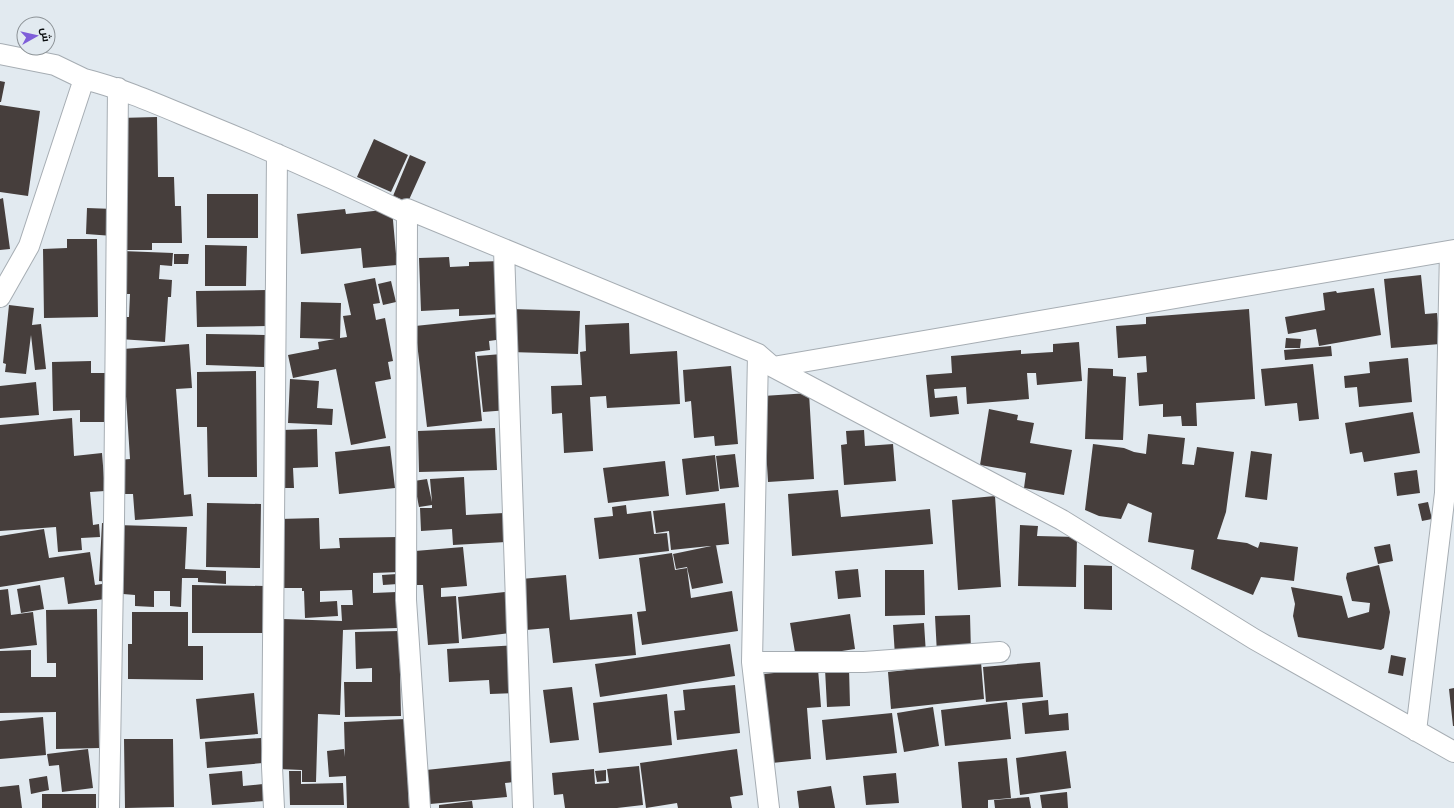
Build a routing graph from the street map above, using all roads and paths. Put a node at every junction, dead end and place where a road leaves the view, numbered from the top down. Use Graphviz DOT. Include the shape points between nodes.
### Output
graph roads {
  1 [pos="0,54"];
  2 [pos="84,79"];
  3 [pos="118,88"];
  4 [pos="278,154"];
  5 [pos="407,214"];
  6 [pos="504,250"];
  7 [pos="1452,250"];
  8 [pos="0,297"];
  9 [pos="758,354"];
  10 [pos="773,367"];
  11 [pos="1000,652"];
  12 [pos="752,662"];
  13 [pos="1416,731"];
  14 [pos="1454,752"];
  15 [pos="109,808"];
  16 [pos="274,808"];
  17 [pos="420,808"];
  18 [pos="523,808"];
  19 [pos="769,808"];
  1 -- 2 [label="street" via="55,65"];
  2 -- 3 [label="street"];
  2 -- 8 [label="street" via="29,246"];
  3 -- 4 [label="street"];
  3 -- 15 [label="street"];
  4 -- 5 [label="street" via="341,181"];
  4 -- 16 [label="street" via="272,766"];
  5 -- 6 [label="street" via="407,209"];
  5 -- 17 [label="street" via="406,600"];
  6 -- 9 [label="street"];
  6 -- 18 [label="street"];
  7 -- 10 [label="street"];
  7 -- 13 [label="street" via="1445,493"];
  9 -- 10 [label="street"];
  9 -- 12 [label="street"];
  10 -- 13 [label="street" via="1062,520 1254,639"];
  11 -- 12 [label="street" via="864,662"];
  12 -- 19 [label="street"];
  13 -- 14 [label="street"];
}
